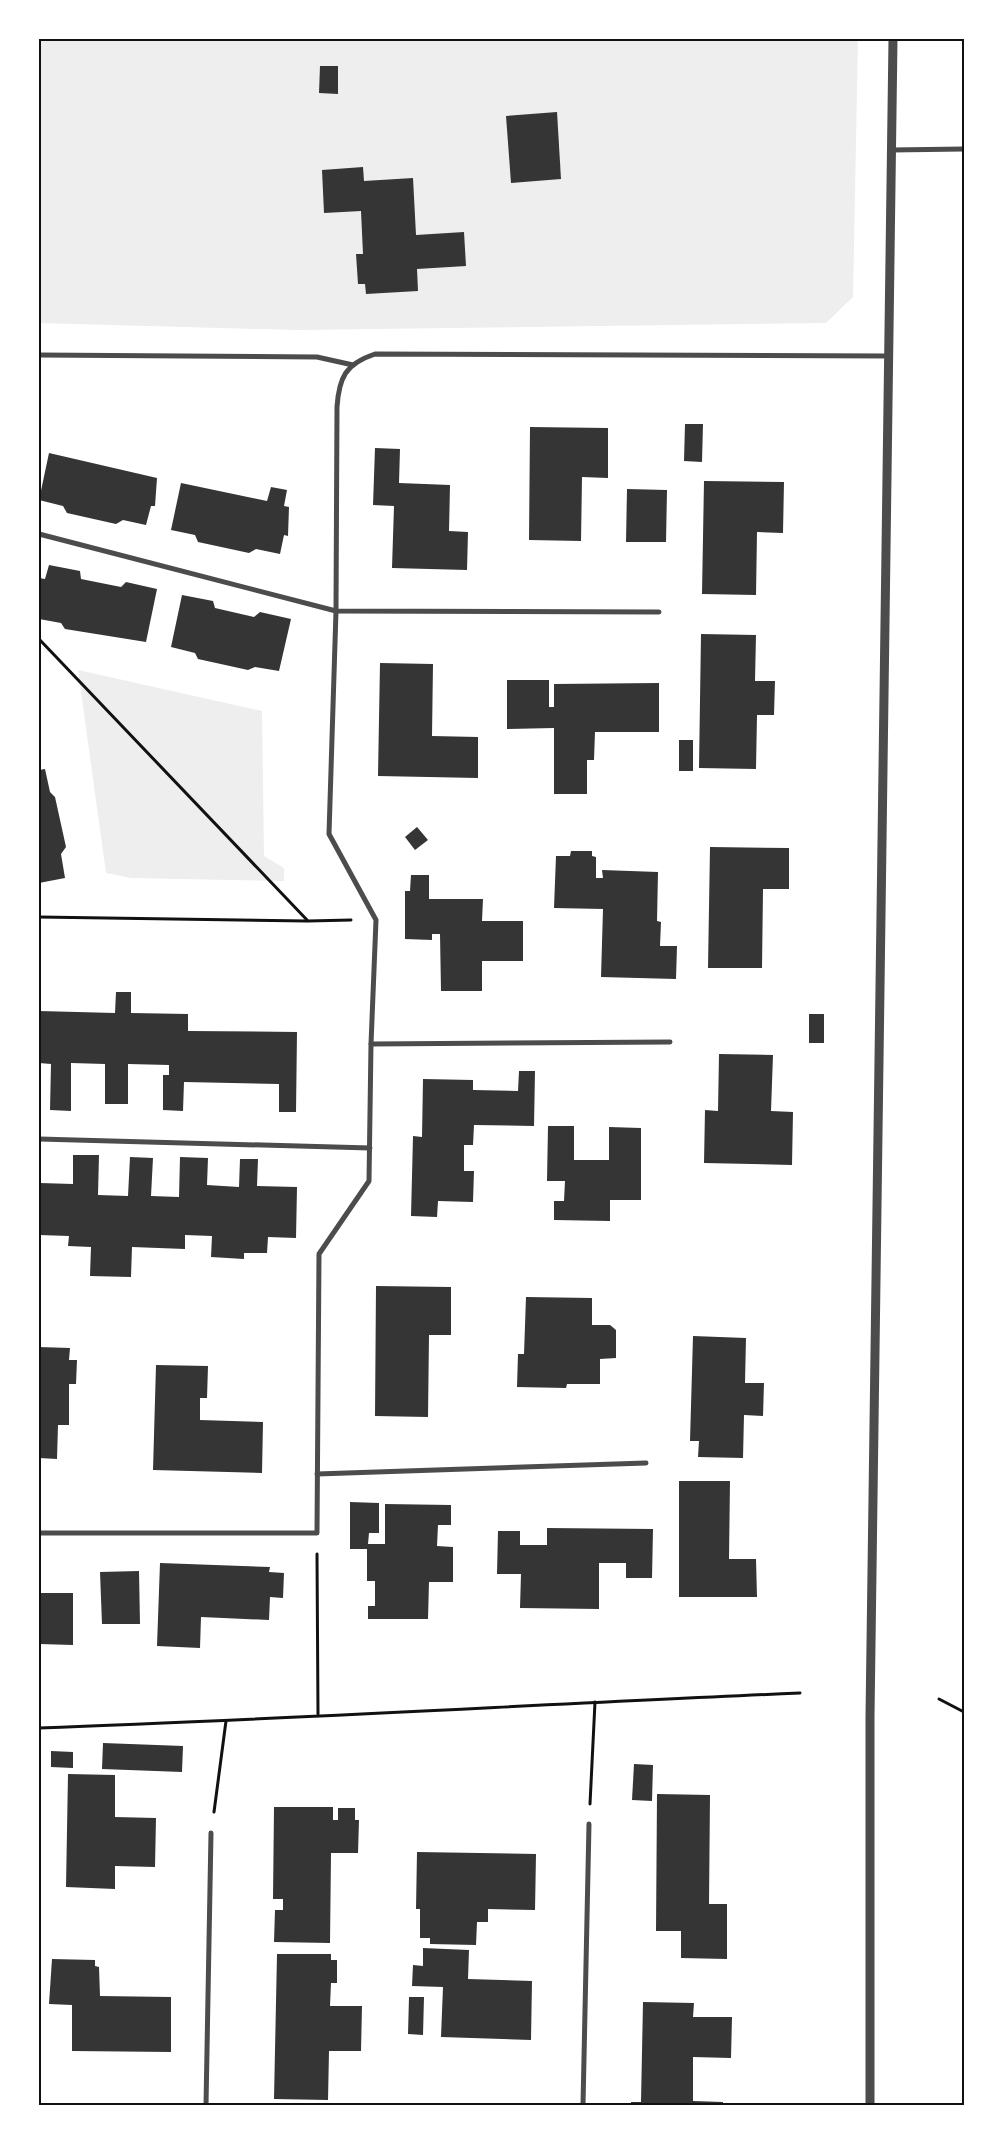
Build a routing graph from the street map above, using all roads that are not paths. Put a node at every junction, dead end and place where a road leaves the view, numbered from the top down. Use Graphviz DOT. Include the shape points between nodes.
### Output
graph roads {
  1 [pos="893,39"];
  2 [pos="964,149"];
  3 [pos="891,150"];
  4 [pos="39,355"];
  5 [pos="890,356"];
  6 [pos="353,364"];
  7 [pos="39,534"];
  8 [pos="336,611"];
  9 [pos="658,612"];
  10 [pos="670,1042"];
  11 [pos="371,1044"];
  12 [pos="39,1139"];
  13 [pos="370,1148"];
  14 [pos="646,1463"];
  15 [pos="317,1474"];
  16 [pos="39,1533"];
  17 [pos="589,1824"];
  18 [pos="211,1833"];
  19 [pos="206,2105"];
  20 [pos="583,2105"];
  21 [pos="870,2105"];
  1 -- 3 [label="street"];
  2 -- 3 [label="street"];
  3 -- 5 [label="street"];
  4 -- 6 [label="street" via="318,357"];
  5 -- 6 [label="street" via="375,354"];
  5 -- 21 [label="street" via="870,1717"];
  6 -- 8 [label="street" via="339,385 337,407"];
  7 -- 8 [label="street"];
  8 -- 9 [label="street"];
  8 -- 11 [label="street" via="329,834 376,920"];
  10 -- 11 [label="street"];
  11 -- 13 [label="street"];
  12 -- 13 [label="street"];
  13 -- 15 [label="street" via="369,1181 319,1254"];
  14 -- 15 [label="street"];
  15 -- 16 [label="street" via="317,1533"];
  17 -- 20 [label="street"];
  18 -- 19 [label="street"];
}
